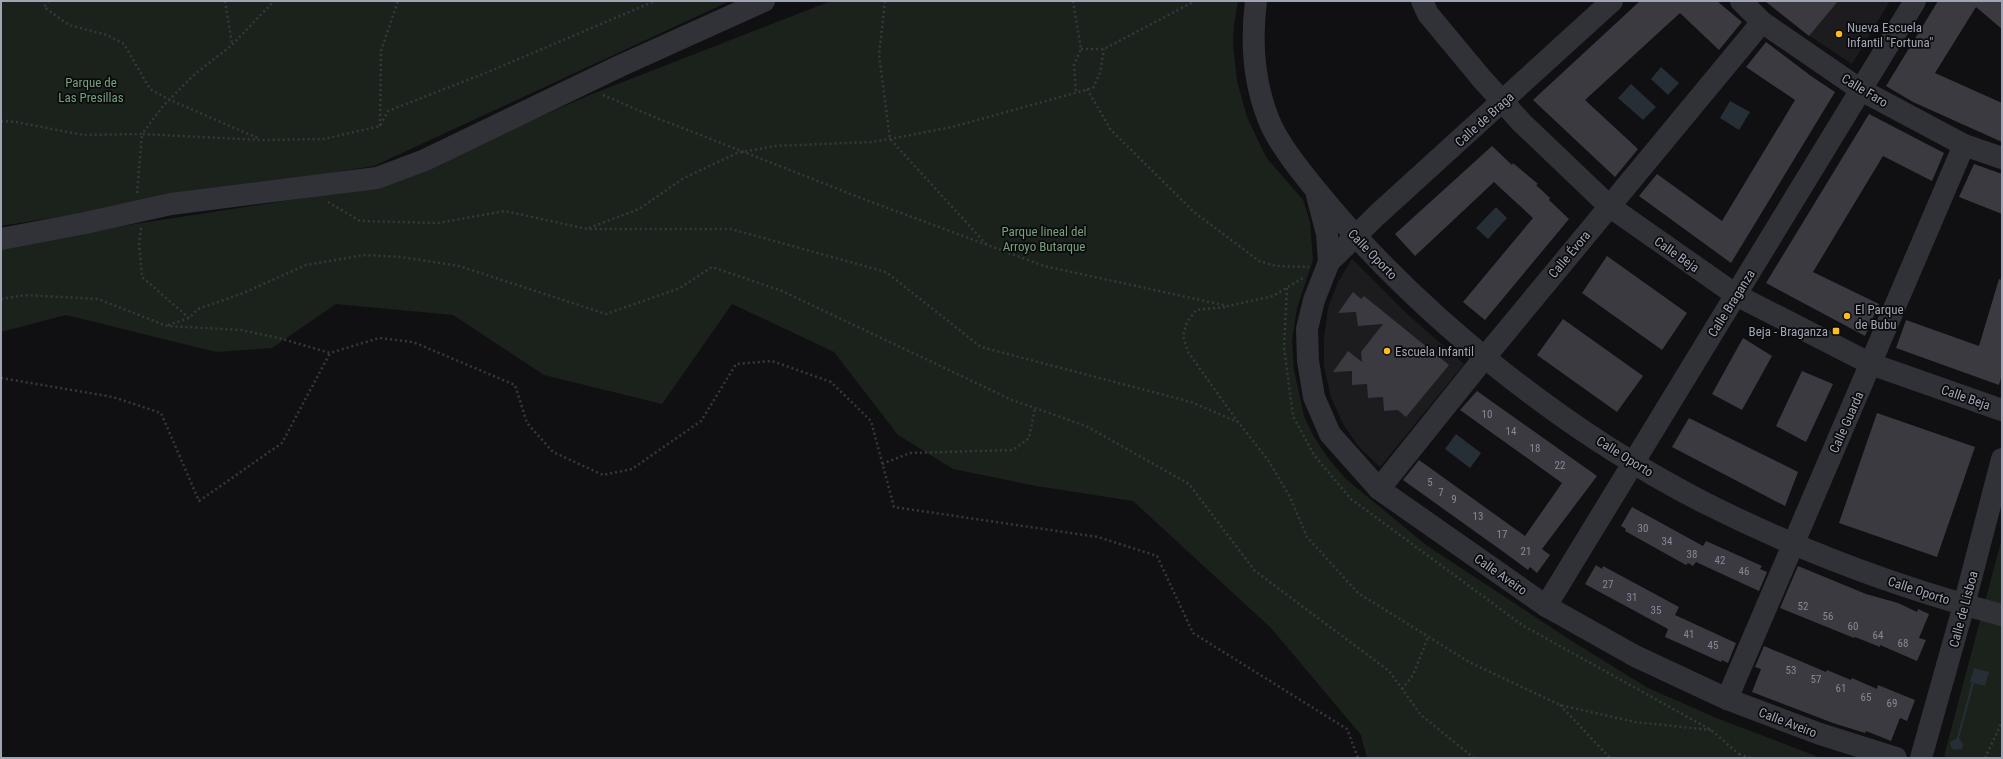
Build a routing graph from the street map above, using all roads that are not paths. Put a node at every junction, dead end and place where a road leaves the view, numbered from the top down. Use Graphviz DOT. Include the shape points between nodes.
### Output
graph roads {
  1 [pos="764,1"];
  2 [pos="1256,1"];
  3 [pos="1422,1"];
  4 [pos="1612,1"];
  5 [pos="1741,1"];
  6 [pos="1915,1"];
  7 [pos="1762,22"];
  8 [pos="1861,90"];
  9 [pos="1502,102"];
  10 [pos="1964,145"];
  11 [pos="2002,158"];
  12 [pos="1315,189"];
  13 [pos="1609,206"];
  14 [pos="1355,236"];
  15 [pos="1,239"];
  16 [pos="1329,262"];
  17 [pos="1736,295"];
  18 [pos="1484,357"];
  19 [pos="1871,364"];
  20 [pos="2002,410"];
  21 [pos="2002,459"];
  22 [pos="1632,463"];
  23 [pos="1379,489"];
  24 [pos="1793,544"];
  25 [pos="1964,605"];
  26 [pos="1546,606"];
  27 [pos="2002,615"];
  28 [pos="1727,699"];
  29 [pos="1896,758"];
  30 [pos="1921,758"];
  1 -- 15 [label="street" via="425,160 377,178 172,204"];
  2 -- 12 [label="street, Calle Oporto" via="1253,52 1266,113 1278,138"];
  3 -- 9 [label="street, Calle Beja" via="1428,14"];
  4 -- 9 [label="street, Calle de Braga"];
  5 -- 7 [label="street, Calle Faro"];
  6 -- 8 [label="street, Calle Braganza"];
  7 -- 8 [label="street, Calle Faro"];
  7 -- 13 [label="street, Calle Évora"];
  8 -- 10 [label="street, Calle Faro"];
  8 -- 17 [label="street, Calle Braganza"];
  9 -- 13 [label="street, Calle Beja"];
  9 -- 14 [label="street, Calle de Braga"];
  10 -- 11 [label="street, Calle Faro"];
  10 -- 19 [label="street, Calle Guarda"];
  12 -- 14 [label="street, Calle Oporto"];
  12 -- 16 [label="street, Calle Oporto" via="1327,234"];
  13 -- 17 [label="street, Calle Beja"];
  13 -- 18 [label="street, Calle Évora"];
  14 -- 16 [label="street, Calle Aveiro"];
  14 -- 18 [label="street, Calle Oporto" via="1428,308"];
  16 -- 23 [label="street, Calle Aveiro" via="1314,300 1307,329 1308,361 1314,397 1330,434"];
  17 -- 19 [label="street, Calle Beja"];
  17 -- 22 [label="street, Calle Braganza"];
  18 -- 22 [label="street, Calle Oporto" via="1547,406"];
  18 -- 23 [label="street, Calle Évora"];
  19 -- 20 [label="street, Calle Beja"];
  19 -- 24 [label="street, Calle Guarda"];
  21 -- 25 [label="street, Calle de Lisboa"];
  22 -- 24 [label="street, Calle Oporto" via="1704,503"];
  22 -- 26 [label="street, Calle Braganza"];
  23 -- 26 [label="street, Calle Aveiro"];
  24 -- 25 [label="street, Calle Oporto"];
  24 -- 28 [label="street, Calle Guarda"];
  25 -- 27 [label="street, Calle Oporto"];
  25 -- 30 [label="street, Calle de Lisboa"];
  26 -- 28 [label="street, Calle Aveiro" via="1635,656"];
  28 -- 29 [label="street, Calle Aveiro" via="1820,734"];
}
